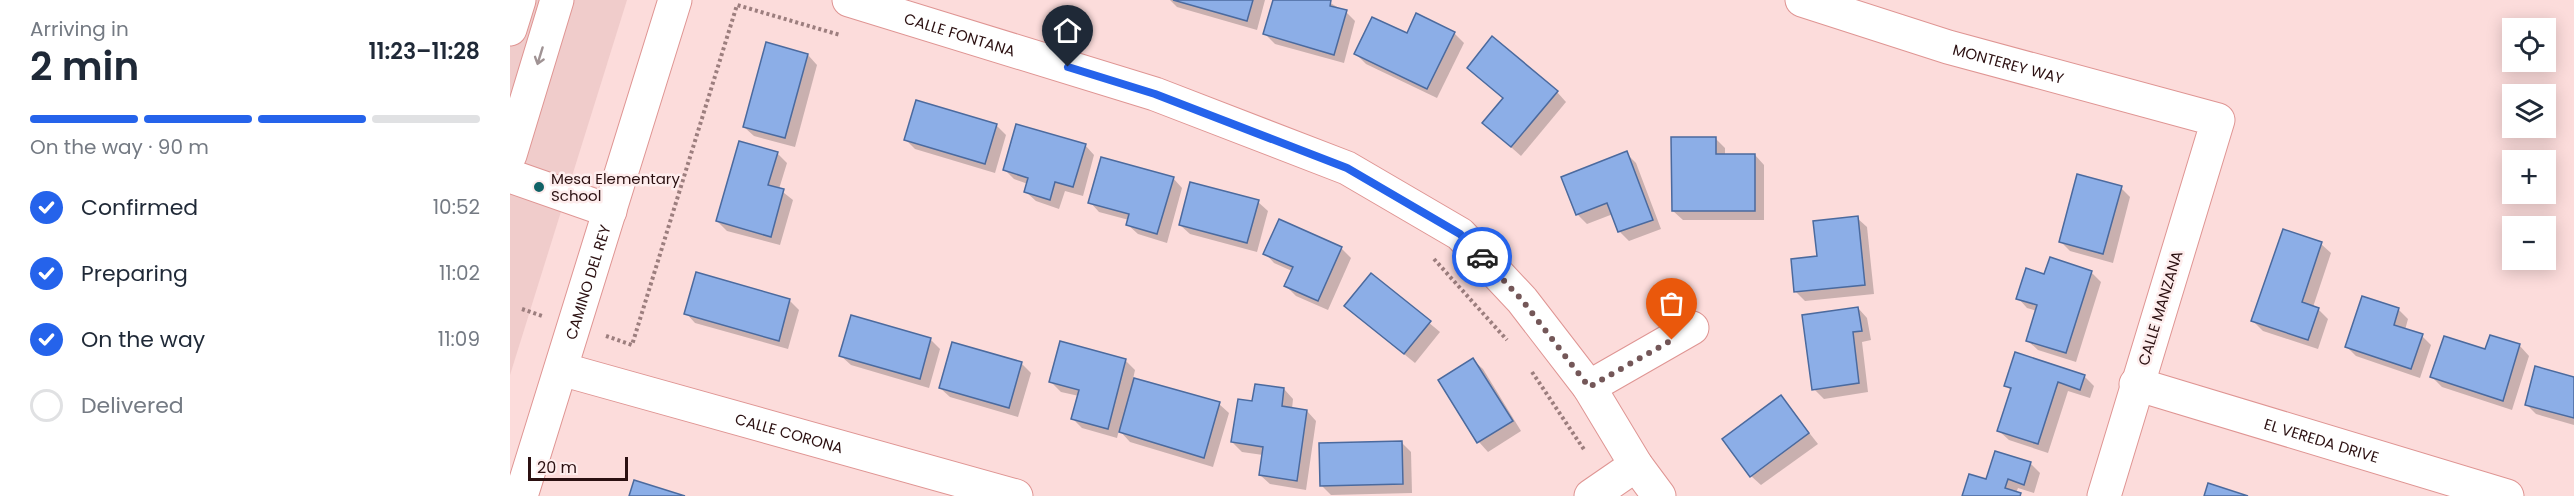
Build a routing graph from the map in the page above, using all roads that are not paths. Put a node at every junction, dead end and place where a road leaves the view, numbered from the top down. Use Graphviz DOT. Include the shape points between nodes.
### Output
graph roads {
  1 [pos="519,0"];
  2 [pos="556,0"];
  3 [pos="675,0"];
  4 [pos="849,0"];
  5 [pos="1802,0"];
  6 [pos="510,29"];
  7 [pos="2218,120"];
  8 [pos="510,155"];
  9 [pos="510,176"];
  10 [pos="610,212"];
  11 [pos="1692,328"];
  12 [pos="561,369"];
  13 [pos="2136,384"];
  14 [pos="1589,387"];
  15 [pos="1636,465"];
  16 [pos="1599,490"];
  17 [pos="521,496"];
  18 [pos="1016,496"];
  19 [pos="1659,496"];
  20 [pos="2104,496"];
  21 [pos="2507,496"];
  1 -- 6 [label="street"];
  2 -- 8 [label="street, one-way"];
  3 -- 10 [label="street, CAMINO DEL REY"];
  4 -- 14 [label="street, CALLE FONTANA" via="1155,94 1347,168 1460,234 1522,300"];
  5 -- 7 [label="street, MONTEREY WAY" via="1948,46"];
  7 -- 13 [label="street, CALLE MANZANA"];
  9 -- 10 [label="street"];
  10 -- 12 [label="street, CAMINO DEL REY"];
  11 -- 14 [label="street"];
  12 -- 17 [label="street, CAMINO DEL REY"];
  12 -- 18 [label="street, CALLE CORONA"];
  13 -- 20 [label="street, CALLE MANZANA"];
  13 -- 21 [label="street, EL VEREDA DRIVE"];
  14 -- 15 [label="street, CALLE FONTANA"];
  15 -- 16 [label="street"];
  15 -- 19 [label="street, CALLE FONTANA"];
}
